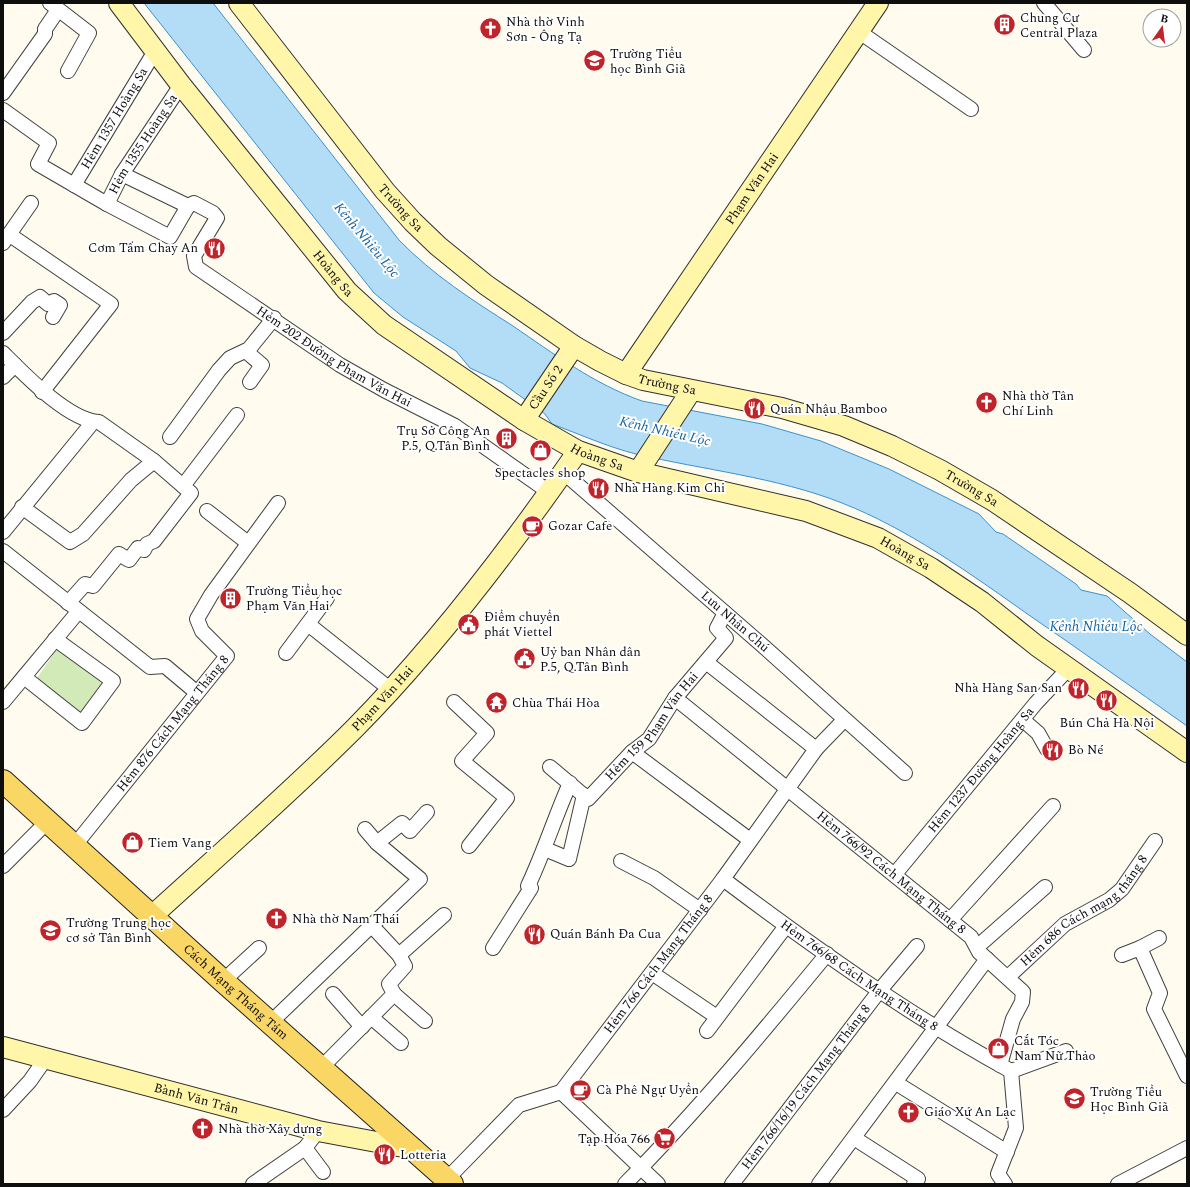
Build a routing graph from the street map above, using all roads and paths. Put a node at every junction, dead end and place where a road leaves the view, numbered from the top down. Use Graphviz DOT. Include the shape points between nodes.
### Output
graph roads {
  1 [pos="119,3"];
  2 [pos="239,3"];
  3 [pos="878,3"];
  4 [pos="1044,3"];
  5 [pos="54,7"];
  6 [pos="858,32"];
  7 [pos="155,50"];
  8 [pos="1084,50"];
  9 [pos="68,71"];
  10 [pos="181,85"];
  11 [pos="3,93"];
  12 [pos="971,109"];
  13 [pos="3,110"];
  14 [pos="122,174"];
  15 [pos="74,185"];
  16 [pos="31,203"];
  17 [pos="106,204"];
  18 [pos="188,206"];
  19 [pos="7,239"];
  20 [pos="53,317"];
  21 [pos="274,318"];
  22 [pos="3,333"];
  23 [pos="249,349"];
  24 [pos="571,350"];
  25 [pos="3,353"];
  26 [pos="15,365"];
  27 [pos="626,374"];
  28 [pos="3,377"];
  29 [pos="250,382"];
  30 [pos="42,392"];
  31 [pos="688,397"];
  32 [pos="237,415"];
  33 [pos="527,416"];
  34 [pos="94,422"];
  35 [pos="170,437"];
  36 [pos="578,451"];
  37 [pos="154,462"];
  38 [pos="641,467"];
  39 [pos="563,472"];
  40 [pos="183,486"];
  41 [pos="549,492"];
  42 [pos="278,503"];
  43 [pos="22,507"];
  44 [pos="207,511"];
  45 [pos="3,532"];
  46 [pos="248,543"];
  47 [pos="3,551"];
  48 [pos="327,598"];
  49 [pos="73,607"];
  50 [pos="725,613"];
  51 [pos="308,624"];
  52 [pos="1187,635"];
  53 [pos="55,639"];
  54 [pos="286,653"];
  55 [pos="706,662"];
  56 [pos="1068,668"];
  57 [pos="24,676"];
  58 [pos="391,690"];
  59 [pos="196,692"];
  60 [pos="675,698"];
  61 [pos="3,702"];
  62 [pos="454,702"];
  63 [pos="844,720"];
  64 [pos="1023,720"];
  65 [pos="816,749"];
  66 [pos="1047,749"];
  67 [pos="632,752"];
  68 [pos="1187,752"];
  69 [pos="550,767"];
  70 [pos="905,773"];
  71 [pos="3,781"];
  72 [pos="570,783"];
  73 [pos="786,789"];
  74 [pos="584,795"];
  75 [pos="1053,806"];
  76 [pos="427,812"];
  77 [pos="48,821"];
  78 [pos="365,829"];
  79 [pos="750,840"];
  80 [pos="1155,841"];
  81 [pos="377,843"];
  82 [pos="75,845"];
  83 [pos="469,846"];
  84 [pos="545,849"];
  85 [pos="621,862"];
  86 [pos="3,866"];
  87 [pos="895,874"];
  88 [pos="723,879"];
  89 [pos="1046,887"];
  90 [pos="700,910"];
  91 [pos="444,915"];
  92 [pos="152,916"];
  93 [pos="950,920"];
  94 [pos="373,924"];
  95 [pos="786,926"];
  96 [pos="1159,938"];
  97 [pos="916,946"];
  98 [pos="977,947"];
  99 [pos="259,948"];
  100 [pos="493,948"];
  101 [pos="1140,948"];
  102 [pos="827,954"];
  103 [pos="399,955"];
  104 [pos="1122,955"];
  105 [pos="987,959"];
  106 [pos="652,973"];
  107 [pos="1008,977"];
  108 [pos="223,981"];
  109 [pos="880,990"];
  110 [pos="333,994"];
  111 [pos="394,994"];
  112 [pos="717,1018"];
  113 [pos="425,1021"];
  114 [pos="366,1022"];
  115 [pos="270,1023"];
  116 [pos="937,1028"];
  117 [pos="707,1031"];
  118 [pos="402,1043"];
  119 [pos="3,1047"];
  120 [pos="1066,1051"];
  121 [pos="46,1058"];
  122 [pos="321,1068"];
  123 [pos="1006,1068"];
  124 [pos="1187,1076"];
  125 [pos="896,1083"];
  126 [pos="560,1092"];
  127 [pos="3,1110"];
  128 [pos="318,1131"];
  129 [pos="854,1138"];
  130 [pos="305,1148"];
  131 [pos="1187,1148"];
  132 [pos="414,1149"];
  133 [pos="1007,1152"];
  134 [pos="641,1168"];
  135 [pos="323,1172"];
  136 [pos="1122,1181"];
  137 [pos="450,1182"];
  138 [pos="253,1184"];
  139 [pos="625,1184"];
  140 [pos="658,1184"];
  141 [pos="732,1184"];
  142 [pos="819,1184"];
  143 [pos="914,1184"];
  144 [pos="1005,1184"];
  1 -- 7 [label="street, Hoàng Sa"];
  2 -- 24 [label="street, Trường Sa" via="381,186 413,222 470,272"];
  3 -- 6 [label="street, Phạm Văn Hai"];
  4 -- 8 [label="street"];
  5 -- 9 [label="street" via="89,33"];
  5 -- 11 [label="street" via="45,34"];
  6 -- 12 [label="street"];
  6 -- 27 [label="street, Phạm Văn Hai"];
  7 -- 10 [label="street, Hoàng Sa"];
  7 -- 15 [label="street, Hẻm 1357 Hoàng Sa"];
  10 -- 14 [label="street, Hẻm 1355 Hoàng Sa"];
  10 -- 33 [label="street, Hoàng Sa" via="347,291 362,306 384,326"];
  13 -- 15 [label="street" via="49,143 38,164"];
  14 -- 17 [label="street, Hẻm 1355 Hoàng Sa"];
  14 -- 18 [label="street"];
  15 -- 17 [label="street"];
  16 -- 19 [label="street"];
  17 -- 18 [label="street" via="170,237"];
  18 -- 21 [label="street, Hẻm 202 Đường Phạm Văn Hai" via="194,203 213,213 217,218 194,256 196,267"];
  19 -- 30 [label="street" via="111,304"];
  20 -- 22 [label="street" via="60,305 54,301 48,304 40,297"];
  21 -- 23 [label="street"];
  21 -- 41 [label="street, Hẻm 202 Đường Phạm Văn Hai" via="340,365 455,426"];
  23 -- 29 [label="street" via="249,354 262,365"];
  23 -- 35 [label="street" via="230,358"];
  24 -- 27 [label="street, Trường Sa"];
  24 -- 33 [label="street, Cầu Số 2"];
  25 -- 26 [label="street"];
  26 -- 28 [label="street"];
  26 -- 30 [label="street"];
  27 -- 31 [label="street, Trường Sa"];
  30 -- 34 [label="street" via="88,422"];
  31 -- 38 [label="street"];
  31 -- 52 [label="street, Trường Sa" via="754,402 815,417 870,436 906,452 968,485 1035,527"];
  32 -- 40 [label="street"];
  33 -- 36 [label="street, Hoàng Sa"];
  34 -- 37 [label="street" via="99,422"];
  34 -- 43 [label="street"];
  36 -- 38 [label="street, Hoàng Sa"];
  36 -- 39 [label="street, Phạm Văn Hai"];
  37 -- 40 [label="street"];
  37 -- 43 [label="street" via="131,480 83,534 70,542"];
  38 -- 56 [label="street, Hoàng Sa" via="806,511 878,538 958,586"];
  39 -- 41 [label="street, Phạm Văn Hai"];
  39 -- 50 [label="street, Lưu Nhân Chú"];
  40 -- 49 [label="street" via="191,493 154,541 147,544 144,550 138,548 129,560 119,554 93,586 85,584"];
  41 -- 58 [label="street, Phạm Văn Hai" via="483,580"];
  42 -- 46 [label="street, Hẻm 876 Cách Mạng Tháng 8"];
  43 -- 45 [label="street"];
  44 -- 46 [label="street"];
  46 -- 59 [label="street, Hẻm 876 Cách Mạng Tháng 8" via="197,619 202,631 227,656"];
  47 -- 49 [label="street"];
  48 -- 51 [label="street"];
  49 -- 53 [label="street"];
  49 -- 59 [label="street" via="150,667 165,666"];
  50 -- 55 [label="street, Hẻm 159 Phạm Văn Hai" via="717,628 726,638"];
  50 -- 63 [label="street, Lưu Nhân Chú"];
  51 -- 54 [label="street"];
  51 -- 58 [label="street"];
  53 -- 57 [label="street"];
  53 -- 57 [label="street" via="113,681 82,723"];
  55 -- 60 [label="street, Hẻm 159 Phạm Văn Hai"];
  55 -- 65 [label="street"];
  56 -- 64 [label="street, Hẻm 1237 Đường Hoàng Sa"];
  56 -- 68 [label="street, Hoàng Sa"];
  57 -- 61 [label="street"];
  58 -- 92 [label="street, Phạm Văn Hai" via="320,762"];
  59 -- 82 [label="street, Hẻm 876 Cách Mạng Tháng 8"];
  60 -- 67 [label="street, Hẻm 159 Phạm Văn Hai" via="649,739"];
  60 -- 73 [label="street, Hẻm 766/92 Cách Mạng Tháng 8"];
  62 -- 83 [label="street" via="487,733 462,761 507,798"];
  63 -- 65 [label="street, Hẻm 766 Cách Mạng Tháng 8"];
  63 -- 70 [label="street, Lưu Nhân Chú"];
  64 -- 66 [label="street" via="1038,733"];
  64 -- 87 [label="street, Hẻm 1237 Đường Hoàng Sa"];
  65 -- 73 [label="street, Hẻm 766 Cách Mạng Tháng 8"];
  67 -- 74 [label="street, Hẻm 159 Phạm Văn Hai" via="588,799"];
  67 -- 79 [label="street"];
  69 -- 72 [label="street"];
  71 -- 77 [label="main road, Cách Mạng Tháng Tám"];
  72 -- 74 [label="street"];
  72 -- 84 [label="street"];
  73 -- 79 [label="street, Hẻm 766 Cách Mạng Tháng 8"];
  73 -- 87 [label="street, Hẻm 766/92 Cách Mạng Tháng 8"];
  74 -- 84 [label="street" via="569,859"];
  75 -- 93 [label="street"];
  76 -- 81 [label="street" via="410,831 402,823"];
  77 -- 82 [label="main road, Cách Mạng Tháng Tám"];
  77 -- 86 [label="street"];
  78 -- 81 [label="street"];
  79 -- 88 [label="street, Hẻm 766 Cách Mạng Tháng 8"];
  80 -- 107 [label="street, Hẻm 686 Cách mạng tháng 8" via="1122,888 1108,900 1065,924"];
  81 -- 94 [label="street" via="420,879"];
  82 -- 92 [label="main road, Cách Mạng Tháng Tám"];
  84 -- 100 [label="street" via="530,887"];
  85 -- 90 [label="street" via="654,878"];
  87 -- 93 [label="street, Hẻm 766/92 Cách Mạng Tháng 8"];
  88 -- 90 [label="street, Hẻm 766 Cách Mạng Tháng 8"];
  88 -- 95 [label="street, Hẻm 766/68 Cách Mạng Tháng 8"];
  89 -- 98 [label="street"];
  90 -- 106 [label="street, Hẻm 766 Cách Mạng Tháng 8"];
  91 -- 103 [label="street"];
  92 -- 108 [label="main road, Cách Mạng Tháng Tám"];
  93 -- 98 [label="street, Hẻm 766/92 Cách Mạng Tháng 8" via="971,937"];
  94 -- 103 [label="street" via="372,926"];
  94 -- 115 [label="street"];
  95 -- 102 [label="street, Hẻm 766/68 Cách Mạng Tháng 8"];
  95 -- 112 [label="street"];
  96 -- 101 [label="street"];
  97 -- 109 [label="street, Hẻm 766/16/19 Cách Mạng Tháng 8"];
  98 -- 105 [label="street, Hẻm 766/92 Cách Mạng Tháng 8"];
  99 -- 108 [label="street"];
  101 -- 104 [label="street"];
  101 -- 124 [label="street" via="1160,993 1154,1008"];
  102 -- 109 [label="street, Hẻm 766/68 Cách Mạng Tháng 8"];
  102 -- 134 [label="street" via="696,1110"];
  103 -- 111 [label="street" via="405,966 389,984"];
  105 -- 107 [label="street, Hẻm 766/92 Cách Mạng Tháng 8"];
  105 -- 116 [label="street"];
  106 -- 112 [label="street"];
  106 -- 126 [label="street, Hẻm 766 Cách Mạng Tháng 8"];
  107 -- 123 [label="street, Hẻm 686 Cách mạng tháng 8" via="1023,992 1022,1002 1013,1019"];
  108 -- 115 [label="main road, Cách Mạng Tháng Tám"];
  109 -- 116 [label="street, Hẻm 766/68 Cách Mạng Tháng 8"];
  109 -- 141 [label="street, Hẻm 766/16/19 Cách Mạng Tháng 8"];
  110 -- 114 [label="street"];
  111 -- 113 [label="street"];
  111 -- 114 [label="street"];
  112 -- 117 [label="street"];
  114 -- 118 [label="street"];
  114 -- 122 [label="street"];
  115 -- 122 [label="main road, Cách Mạng Tháng Tám"];
  116 -- 123 [label="street, Hẻm 766/68 Cách Mạng Tháng 8"];
  116 -- 125 [label="street"];
  119 -- 121 [label="street, Bành Văn Trân"];
  120 -- 123 [label="street"];
  121 -- 127 [label="street" via="30,1081"];
  121 -- 128 [label="street, Bành Văn Trân"];
  122 -- 132 [label="main road, Cách Mạng Tháng Tám"];
  123 -- 133 [label="street, Hẻm 686 Cách mạng tháng 8" via="1016,1128"];
  125 -- 129 [label="street"];
  125 -- 133 [label="street"];
  126 -- 134 [label="street"];
  126 -- 137 [label="street" via="519,1105"];
  128 -- 130 [label="street"];
  128 -- 132 [label="street, Bành Văn Trân"];
  129 -- 142 [label="street"];
  129 -- 143 [label="street" via="918,1179"];
  130 -- 135 [label="street"];
  130 -- 138 [label="street"];
  131 -- 136 [label="street"];
  132 -- 137 [label="main road, Cách Mạng Tháng Tám"];
  133 -- 144 [label="street, Hẻm 686 Cách mạng tháng 8" via="998,1174"];
  134 -- 139 [label="street"];
  134 -- 140 [label="street"];
}
